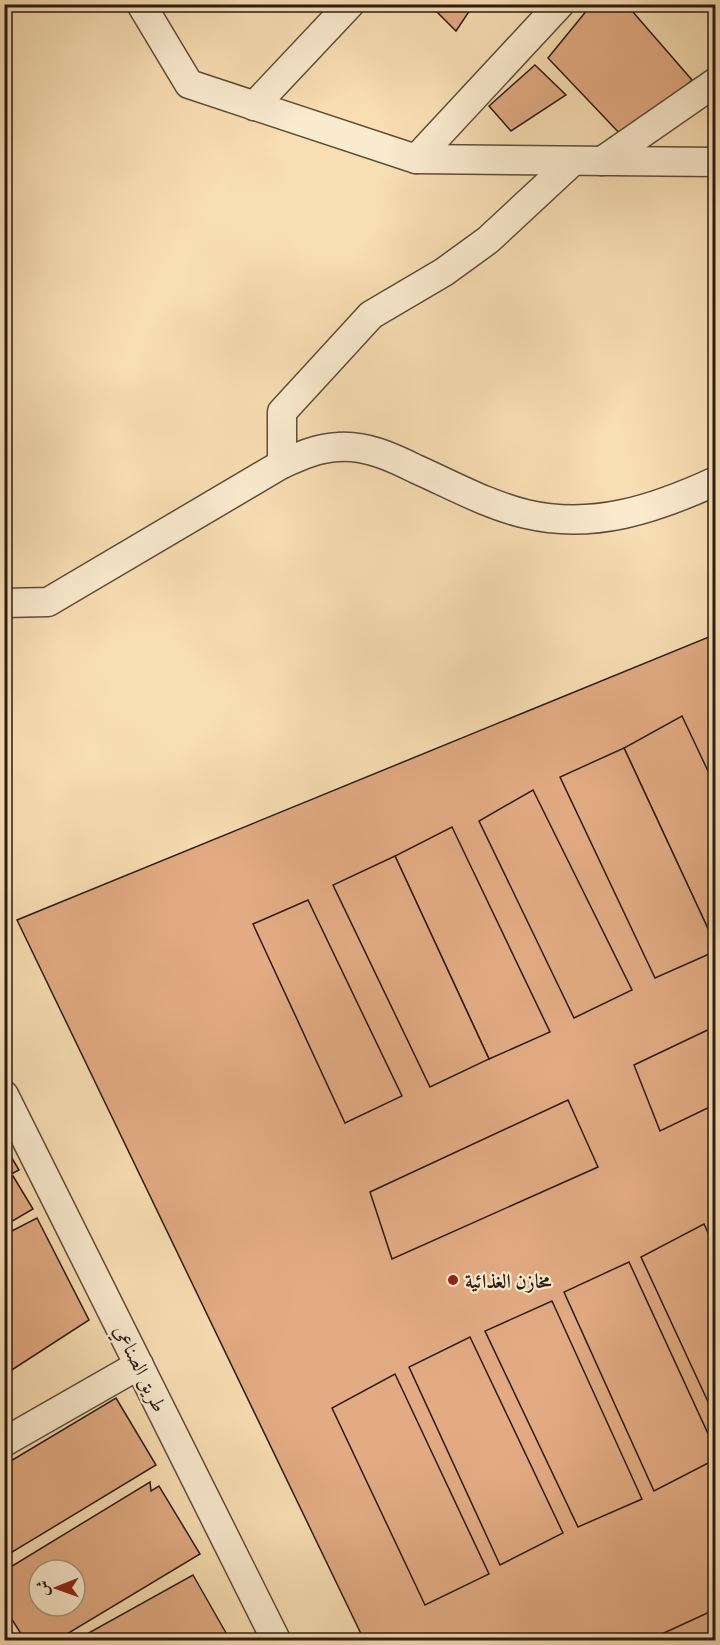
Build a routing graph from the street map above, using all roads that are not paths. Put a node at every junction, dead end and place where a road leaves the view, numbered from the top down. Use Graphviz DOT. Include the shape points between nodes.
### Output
graph roads {
  1 [pos="141,4"];
  2 [pos="350,4"];
  3 [pos="560,4"];
  4 [pos="716,82"];
  5 [pos="254,106"];
  6 [pos="416,159"];
  7 [pos="573,161"];
  8 [pos="602,161"];
  9 [pos="716,162"];
  10 [pos="282,464"];
  11 [pos="716,481"];
  12 [pos="4,603"];
  13 [pos="4,1095"];
  14 [pos="139,1365"];
  15 [pos="4,1442"];
  16 [pos="276,1641"];
  1 -- 5 [label="street" via="189,84"];
  2 -- 5 [label="street"];
  3 -- 6 [label="street"];
  4 -- 8 [label="street"];
  5 -- 6 [label="street"];
  6 -- 7 [label="street"];
  7 -- 8 [label="street"];
  7 -- 10 [label="street" via="488,240 444,272 371,315 282,412"];
  8 -- 9 [label="street"];
  10 -- 11 [label="street" via="309,451 339,446 369,449 485,500 525,514 567,520 610,518 651,508"];
  10 -- 12 [label="street" via="48,602"];
  13 -- 14 [label="street, طريق الصناعي"];
  14 -- 15 [label="street"];
  14 -- 16 [label="street, طريق الصناعي"];
}
